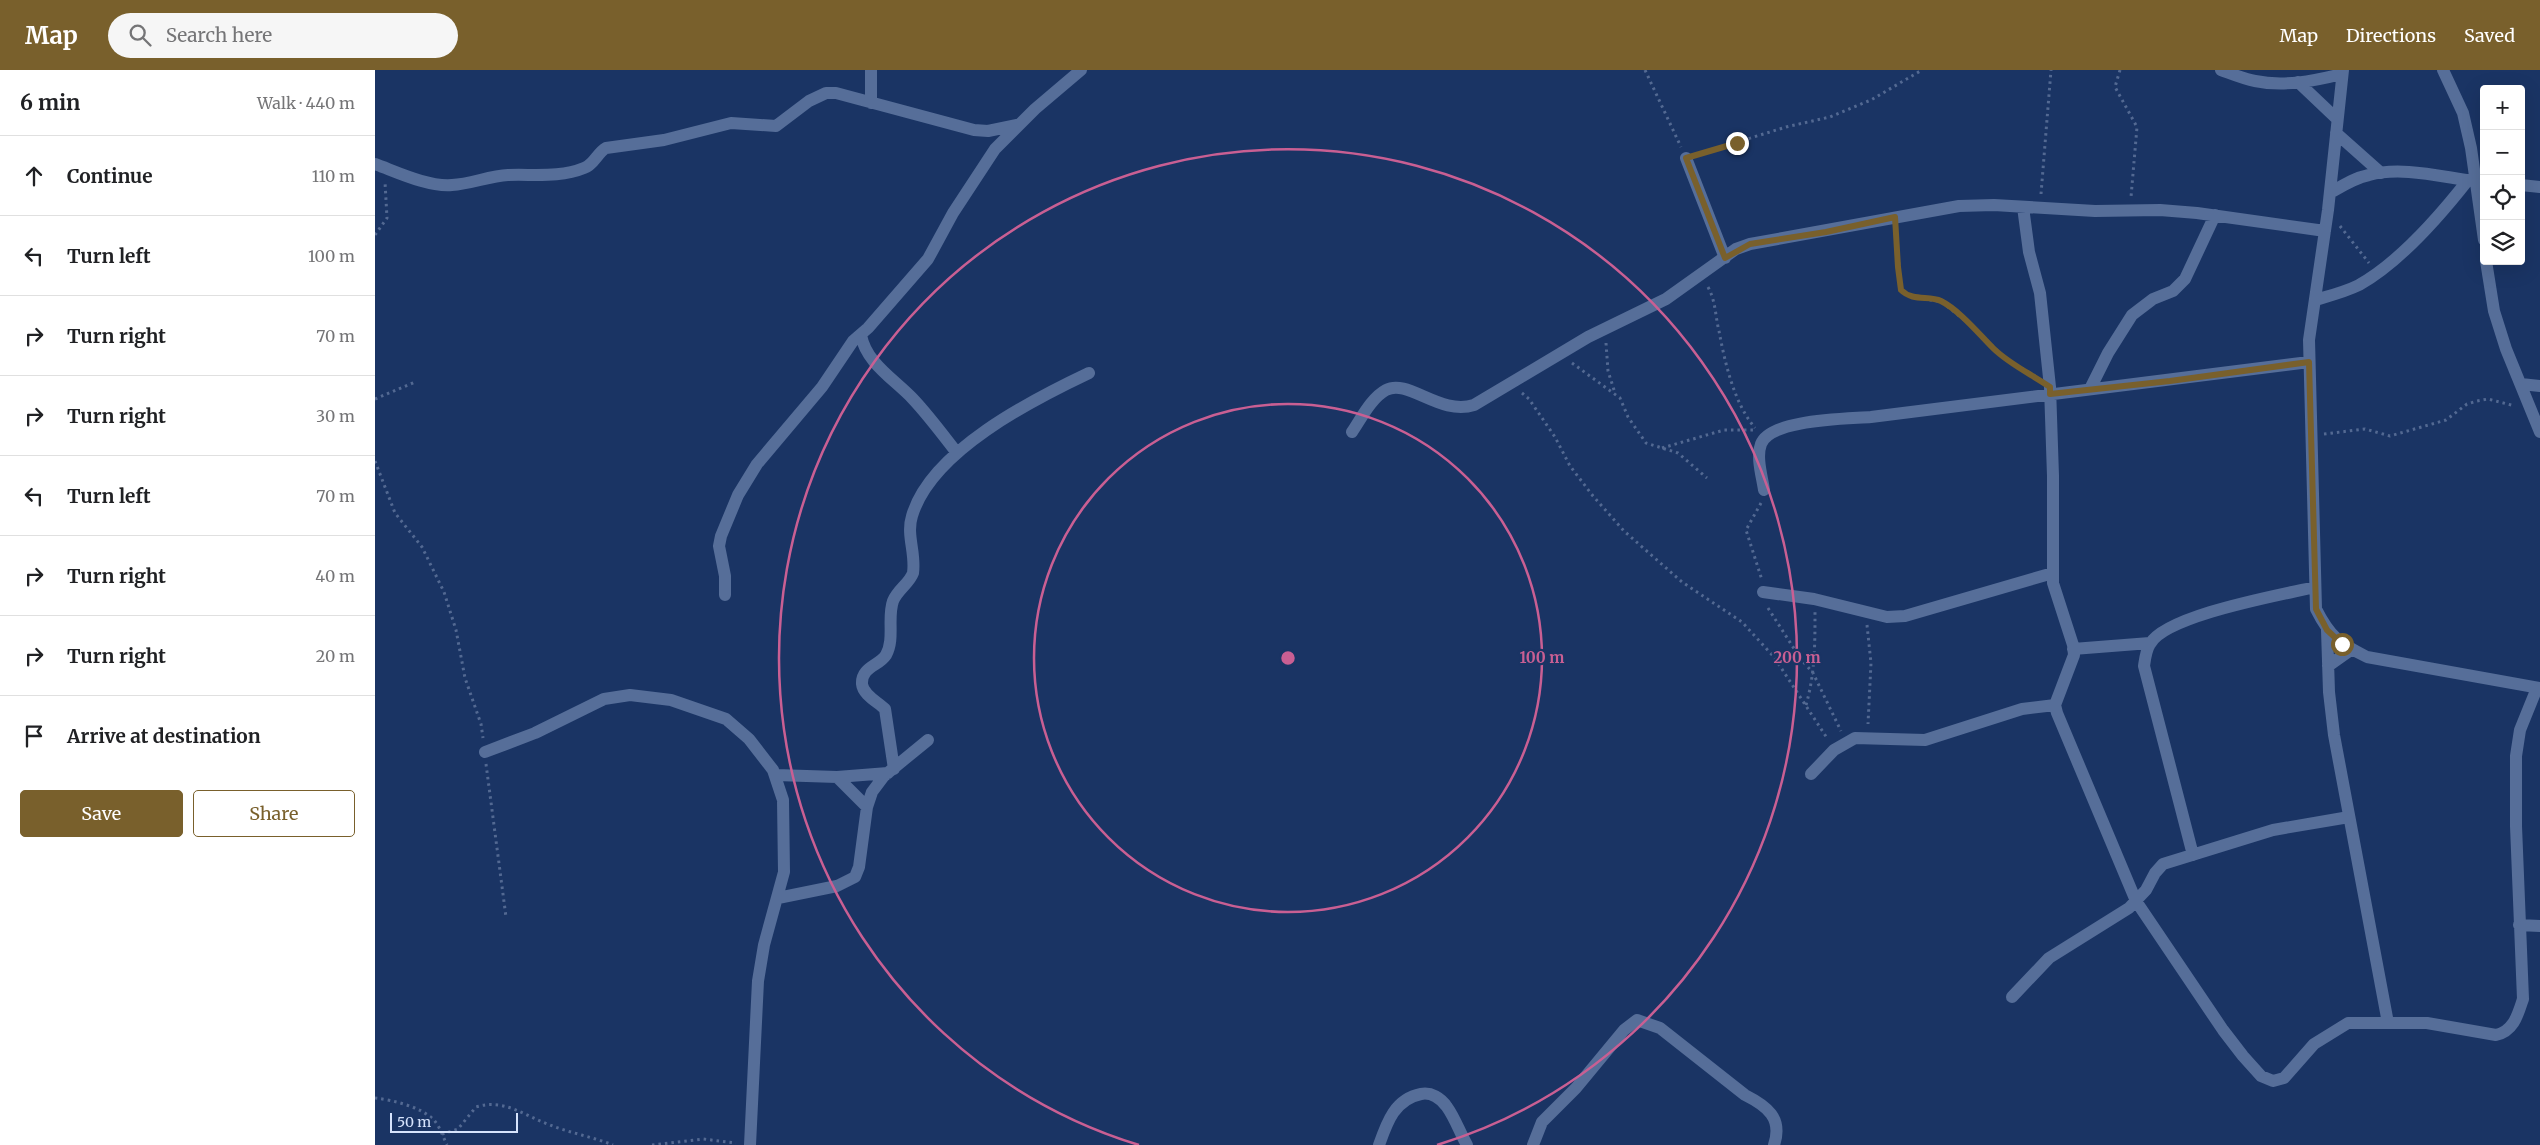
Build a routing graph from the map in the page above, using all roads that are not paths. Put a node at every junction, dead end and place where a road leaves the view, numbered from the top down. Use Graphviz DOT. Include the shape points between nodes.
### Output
graph roads {
  1 [pos="871,70"];
  2 [pos="1081,70"];
  3 [pos="2221,70"];
  4 [pos="2443,70"];
  5 [pos="2342,72"];
  6 [pos="2298,82"];
  7 [pos="871,103"];
  8 [pos="2337,120"];
  9 [pos="1017,125"];
  10 [pos="2336,133"];
  11 [pos="1686,158"];
  12 [pos="380,166"];
  13 [pos="2332,172"];
  14 [pos="2381,173"];
  15 [pos="2360,178"];
  16 [pos="2476,179"];
  17 [pos="2525,185"];
  18 [pos="2540,186"];
  19 [pos="2330,193"];
  20 [pos="2023,207"];
  21 [pos="2215,215"];
  22 [pos="2481,220"];
  23 [pos="2325,231"];
  24 [pos="1725,258"];
  25 [pos="2487,265"];
  26 [pos="2315,300"];
  27 [pos="861,334"];
  28 [pos="2309,362"];
  29 [pos="1089,373"];
  30 [pos="2521,384"];
  31 [pos="2540,386"];
  32 [pos="2090,389"];
  33 [pos="2050,391"];
  34 [pos="1352,432"];
  35 [pos="2540,432"];
  36 [pos="957,453"];
  37 [pos="1764,490"];
  38 [pos="2053,573"];
  39 [pos="2315,587"];
  40 [pos="1763,592"];
  41 [pos="725,595"];
  42 [pos="2327,630"];
  43 [pos="2150,643"];
  44 [pos="2352,649"];
  45 [pos="2073,650"];
  46 [pos="2328,666"];
  47 [pos="2538,688"];
  48 [pos="2055,705"];
  49 [pos="928,740"];
  50 [pos="485,752"];
  51 [pos="891,771"];
  52 [pos="1811,774"];
  53 [pos="776,776"];
  54 [pos="837,777"];
  55 [pos="867,807"];
  56 [pos="2349,817"];
  57 [pos="2193,855"];
  58 [pos="778,898"];
  59 [pos="2136,901"];
  60 [pos="2519,925"];
  61 [pos="2540,926"];
  62 [pos="2012,997"];
  63 [pos="2388,1023"];
  64 [pos="751,1145"];
  65 [pos="1379,1145"];
  66 [pos="1467,1145"];
  67 [pos="1533,1145"];
  68 [pos="1774,1145"];
  1 -- 7 [label="street"];
  2 -- 9 [label="street"];
  3 -- 6 [label="street" via="2255,81"];
  4 -- 16 [label="street" via="2463,113"];
  5 -- 6 [label="street"];
  5 -- 8 [label="street"];
  6 -- 8 [label="street"];
  7 -- 9 [label="street" via="974,130 988,131"];
  7 -- 12 [label="street" via="826,93 809,101 776,126 731,123 664,140 606,148 587,167 554,174 508,175 450,186 417,180"];
  8 -- 10 [label="street"];
  9 -- 27 [label="street" via="989,158 927,259"];
  10 -- 13 [label="street"];
  10 -- 14 [label="street"];
  11 -- 24 [label="street"];
  13 -- 15 [label="street"];
  13 -- 19 [label="street"];
  14 -- 15 [label="street"];
  14 -- 16 [label="street"];
  15 -- 19 [label="street"];
  16 -- 22 [label="street"];
  16 -- 26 [label="street" via="2419,237 2377,273 2359,285"];
  17 -- 18 [label="street"];
  19 -- 23 [label="street"];
  20 -- 21 [label="street"];
  20 -- 24 [label="street" via="1959,206 1750,244"];
  20 -- 33 [label="street" via="2029,252 2040,293"];
  21 -- 23 [label="street"];
  21 -- 32 [label="street" via="2185,279 2173,291 2153,299 2132,315"];
  23 -- 26 [label="street"];
  24 -- 34 [label="street" via="1666,298 1474,405 1455,408 1403,388 1391,388 1382,393"];
  25 -- 30 [label="street" via="2494,312"];
  26 -- 28 [label="street"];
  27 -- 36 [label="street" via="865,350 913,399"];
  27 -- 41 [label="street" via="822,387 757,464 737,495 719,546"];
  28 -- 32 [label="street"];
  28 -- 39 [label="street"];
  29 -- 36 [label="street" via="1047,393 980,434"];
  30 -- 31 [label="street"];
  30 -- 35 [label="street"];
  32 -- 33 [label="street"];
  33 -- 37 [label="street" via="1871,418 1812,422 1760,434"];
  33 -- 38 [label="street"];
  36 -- 51 [label="street" via="937,474 912,514 909,526 913,573 893,601 886,655 863,676 863,690 885,709"];
  38 -- 40 [label="street" via="1905,616 1887,617"];
  38 -- 45 [label="street" via="2053,583"];
  39 -- 42 [label="street" via="2316,609"];
  39 -- 43 [label="street" via="2193,618 2167,629"];
  42 -- 44 [label="street"];
  42 -- 46 [label="street"];
  43 -- 45 [label="street"];
  43 -- 57 [label="street" via="2144,666"];
  44 -- 46 [label="street"];
  44 -- 47 [label="street" via="2367,657"];
  45 -- 48 [label="street" via="2074,655"];
  46 -- 56 [label="street" via="2334,736"];
  47 -- 60 [label="street" via="2520,730 2516,756"];
  48 -- 52 [label="street" via="2023,709 1925,740 1867,737 1846,741"];
  48 -- 59 [label="street"];
  49 -- 51 [label="street"];
  50 -- 53 [label="street" via="535,733 604,699 651,696 726,719 749,739"];
  51 -- 54 [label="street"];
  51 -- 55 [label="street" via="872,792"];
  53 -- 54 [label="street"];
  53 -- 58 [label="street" via="783,800 785,826 784,872"];
  54 -- 55 [label="street"];
  55 -- 58 [label="street" via="861,858 855,877 837,886"];
  56 -- 57 [label="street" via="2273,830"];
  56 -- 63 [label="street"];
  57 -- 59 [label="street" via="2160,867"];
  58 -- 64 [label="street" via="764,945 758,981"];
  59 -- 62 [label="street" via="2049,958"];
  59 -- 63 [label="street" via="2223,1030 2261,1076 2273,1081 2284,1078 2314,1044 2348,1023"];
  60 -- 61 [label="street"];
  60 -- 63 [label="street" via="2523,999 2506,1032 2496,1035 2427,1023"];
  65 -- 66 [label="street" via="1400,1103 1425,1094 1440,1099 1448,1107"];
  67 -- 68 [label="street" via="1542,1122 1576,1088 1629,1025 1640,1020 1660,1028 1760,1103 1774,1118 1778,1132"];
}
